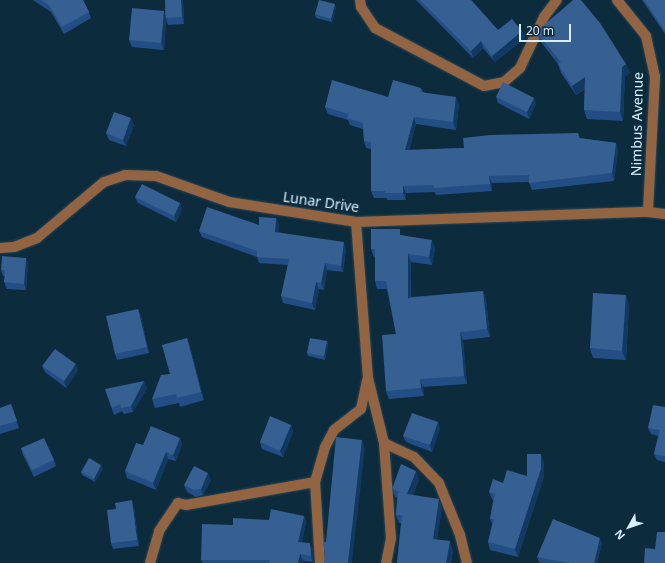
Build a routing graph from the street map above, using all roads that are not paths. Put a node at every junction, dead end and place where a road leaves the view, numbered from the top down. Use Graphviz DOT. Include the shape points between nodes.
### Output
graph roads {
  1 [pos="360,0"];
  2 [pos="557,0"];
  3 [pos="617,0"];
  4 [pos="648,212"];
  5 [pos="665,214"];
  6 [pos="356,222"];
  7 [pos="0,248"];
  8 [pos="368,378"];
  9 [pos="384,443"];
  10 [pos="315,482"];
  11 [pos="150,563"];
  12 [pos="320,563"];
  13 [pos="386,563"];
  14 [pos="467,563"];
  1 -- 2 [label="street" via="361,7 375,28 484,86 504,82 520,68 544,17"];
  3 -- 4 [label="street, Nimbus Avenue" via="646,36 655,77"];
  4 -- 5 [label="street, Lunar Drive"];
  4 -- 6 [label="street, Lunar Drive"];
  6 -- 7 [label="street, Lunar Drive" via="229,202 156,176 125,175 104,182 36,238 14,247"];
  6 -- 8 [label="street"];
  8 -- 9 [label="street"];
  8 -- 10 [label="street" via="361,409 334,430 325,447"];
  9 -- 13 [label="street" via="391,538"];
  9 -- 14 [label="street" via="414,457 439,483 460,535"];
  10 -- 11 [label="street" via="186,505 178,504 160,531"];
  10 -- 12 [label="street"];
}
